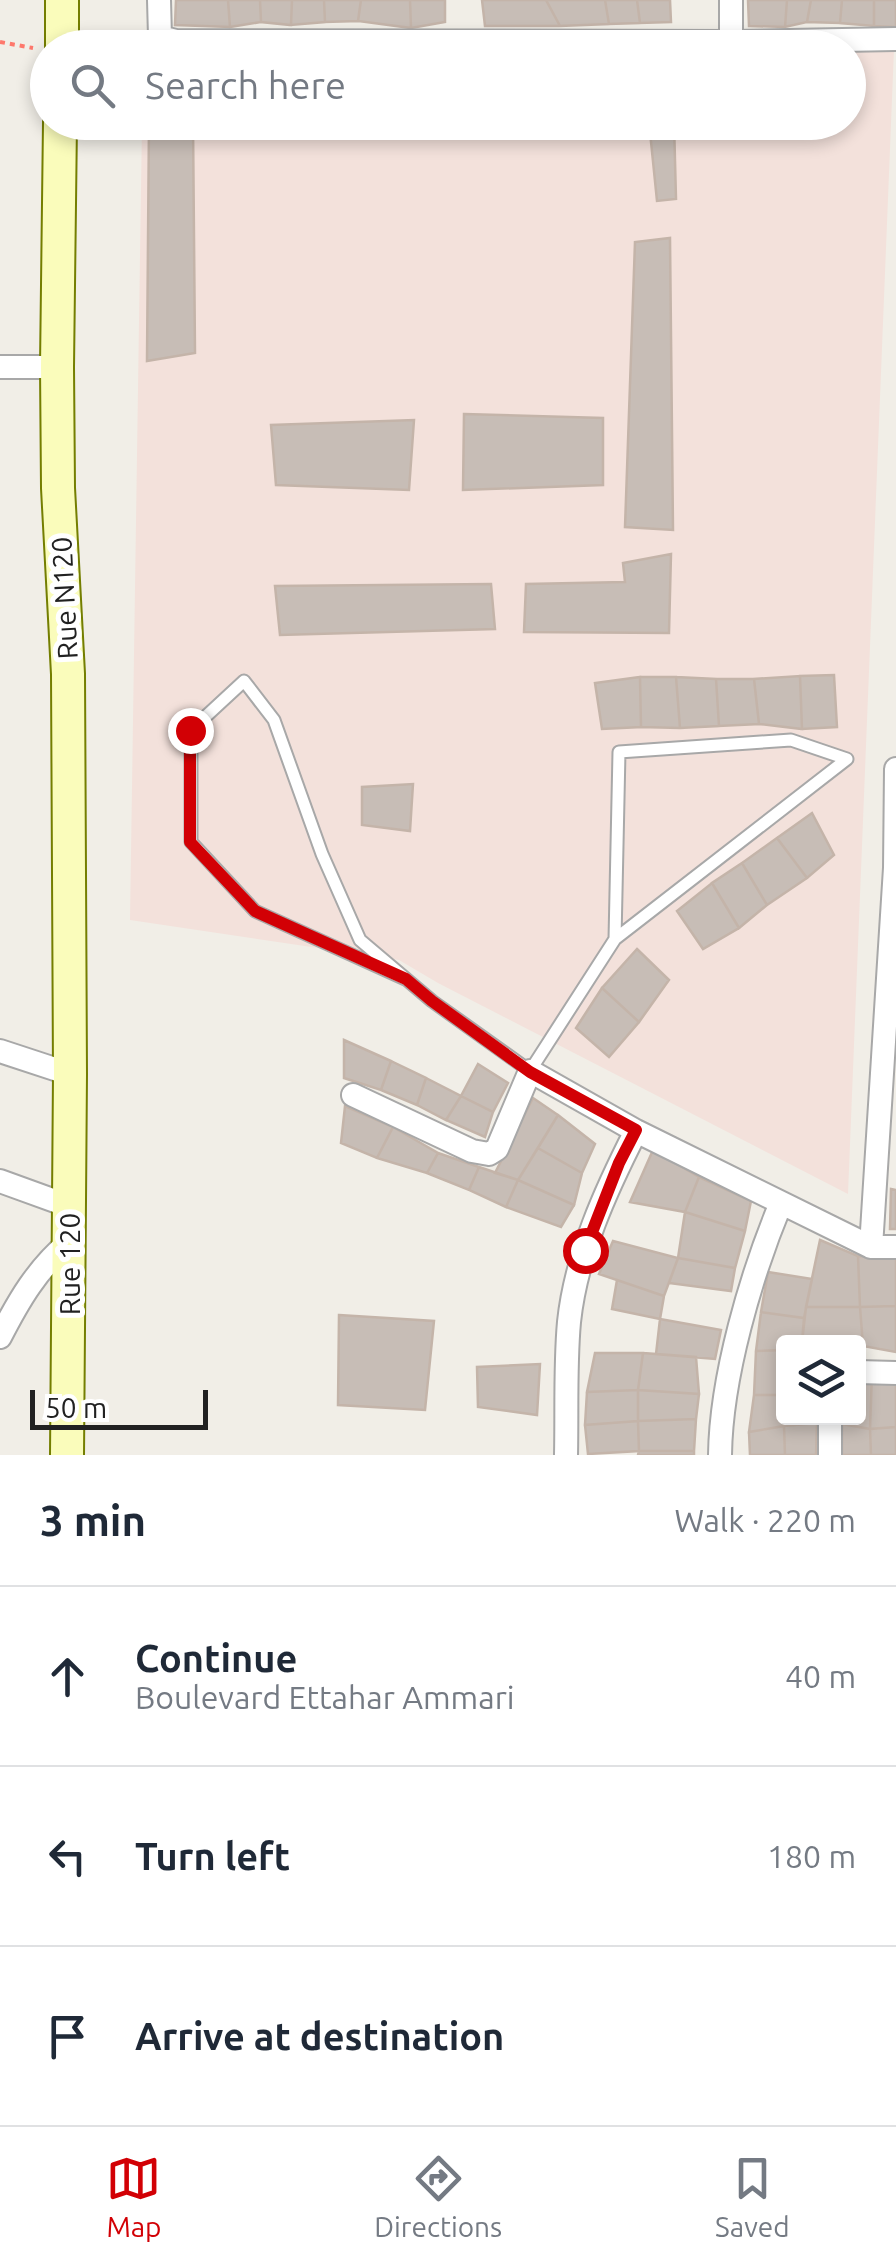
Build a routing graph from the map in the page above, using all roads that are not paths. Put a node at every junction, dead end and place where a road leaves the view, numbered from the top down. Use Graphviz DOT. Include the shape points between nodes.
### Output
graph roads {
  1 [pos="62,0"];
  2 [pos="159,0"];
  3 [pos="731,0"];
  4 [pos="62,30"];
  5 [pos="158,30"];
  6 [pos="731,30"];
  7 [pos="896,39"];
  8 [pos="866,40"];
  9 [pos="60,140"];
  10 [pos="0,367"];
  11 [pos="57,367"];
  12 [pos="896,770"];
  13 [pos="895,878"];
  14 [pos="615,939"];
  15 [pos="406,979"];
  16 [pos="0,1052"];
  17 [pos="530,1072"];
  18 [pos="70,1074"];
  19 [pos="354,1096"];
  20 [pos="636,1130"];
  21 [pos="887,1147"];
  22 [pos="0,1181"];
  23 [pos="781,1203"];
  24 [pos="70,1206"];
  25 [pos="69,1242"];
  26 [pos="871,1246"];
  27 [pos="896,1248"];
  28 [pos="0,1337"];
  29 [pos="866,1372"];
  30 [pos="896,1373"];
  31 [pos="830,1425"];
  32 [pos="67,1455"];
  33 [pos="566,1455"];
  34 [pos="720,1455"];
  35 [pos="830,1455"];
  1 -- 4 [label="street"];
  2 -- 5 [label="street"];
  3 -- 6 [label="street"];
  7 -- 8 [label="street"];
  9 -- 11 [label="street, Rue N120"];
  10 -- 11 [label="street"];
  11 -- 18 [label="street, Rue N120" via="68,674"];
  12 -- 13 [label="street"];
  13 -- 21 [label="street"];
  14 -- 14 [label="lane" via="662,903 847,759 791,740 618,752"];
  14 -- 17 [label="lane"];
  15 -- 15 [label="lane" via="255,911 190,842 190,730 244,681 274,720 360,940"];
  15 -- 17 [label="lane"];
  16 -- 18 [label="street"];
  17 -- 19 [label="street" via="489,1154"];
  17 -- 20 [label="street"];
  18 -- 24 [label="street, Rue 120"];
  20 -- 23 [label="street"];
  20 -- 33 [label="street" via="602,1204 575,1289"];
  21 -- 26 [label="street"];
  22 -- 24 [label="street"];
  23 -- 26 [label="street"];
  23 -- 34 [label="street" via="744,1312"];
  24 -- 25 [label="street, Rue 120"];
  25 -- 28 [label="street" via="36,1274"];
  25 -- 32 [label="street, Rue 120"];
  26 -- 27 [label="street"];
  29 -- 30 [label="street"];
  31 -- 35 [label="street"];
}
